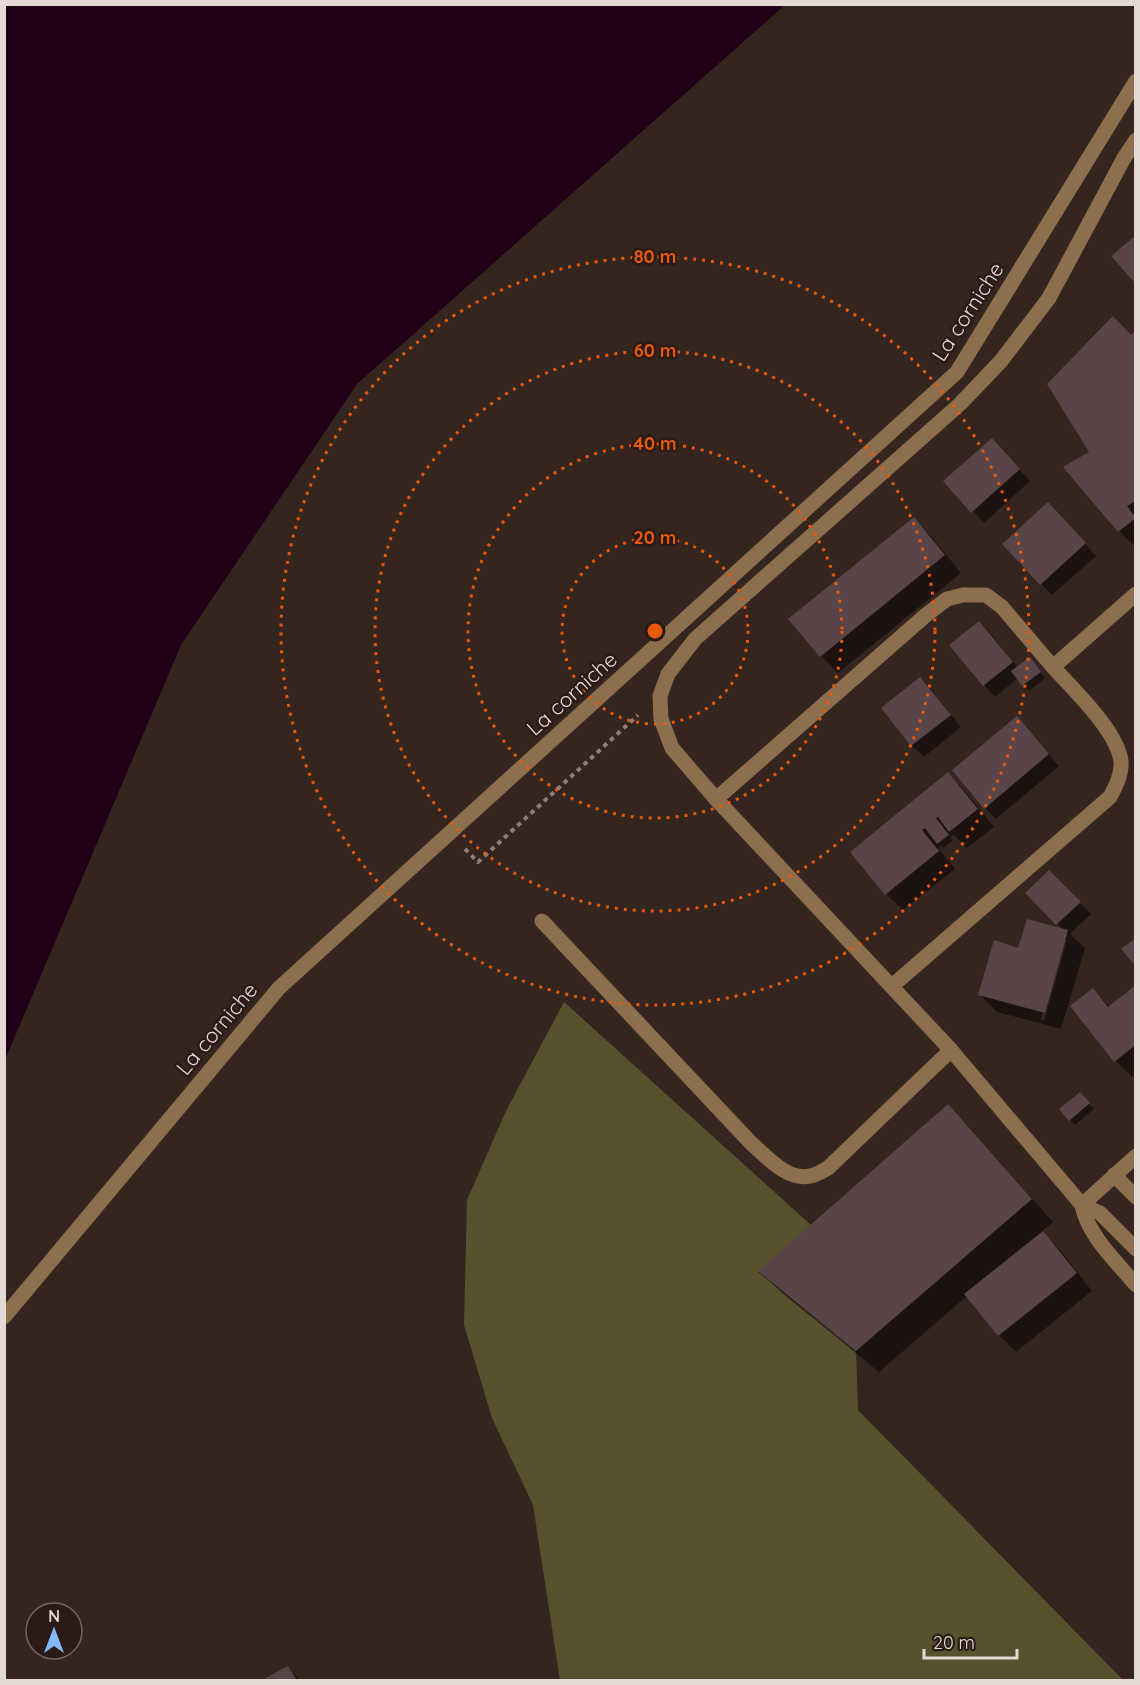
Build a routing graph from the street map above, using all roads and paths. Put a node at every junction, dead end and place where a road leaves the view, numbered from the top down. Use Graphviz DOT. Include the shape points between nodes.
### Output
graph roads {
  1 [pos="1136,81"];
  2 [pos="1136,140"];
  3 [pos="1136,594"];
  4 [pos="1053,667"];
  5 [pos="660,696"];
  6 [pos="716,799"];
  7 [pos="478,861"];
  8 [pos="542,921"];
  9 [pos="892,986"];
  10 [pos="951,1050"];
  11 [pos="1136,1156"];
  12 [pos="1114,1176"];
  13 [pos="1136,1197"];
  14 [pos="1082,1205"];
  15 [pos="1136,1250"];
  16 [pos="1119,1264"];
  17 [pos="1136,1285"];
  18 [pos="4,1317"];
  1 -- 18 [label="street, La corniche" via="957,372 279,988"];
  2 -- 5 [label="street" via="1049,298 1001,360 960,404 695,639 668,675"];
  3 -- 4 [label="street"];
  4 -- 6 [label="street" via="1002,607 986,595 947,599"];
  4 -- 9 [label="street" via="1108,730 1117,747 1119,779 1110,797"];
  5 -- 6 [label="street" via="661,718 672,748"];
  5 -- 7 [label="path"];
  6 -- 9 [label="street"];
  8 -- 10 [label="street" via="752,1143 791,1175 809,1176 828,1168"];
  9 -- 10 [label="street"];
  10 -- 14 [label="street"];
  11 -- 12 [label="street"];
  12 -- 13 [label="street"];
  12 -- 14 [label="street"];
  14 -- 15 [label="street" via="1100,1213"];
  14 -- 16 [label="street" via="1096,1237"];
  15 -- 16 [label="street"];
  16 -- 17 [label="street"];
}
